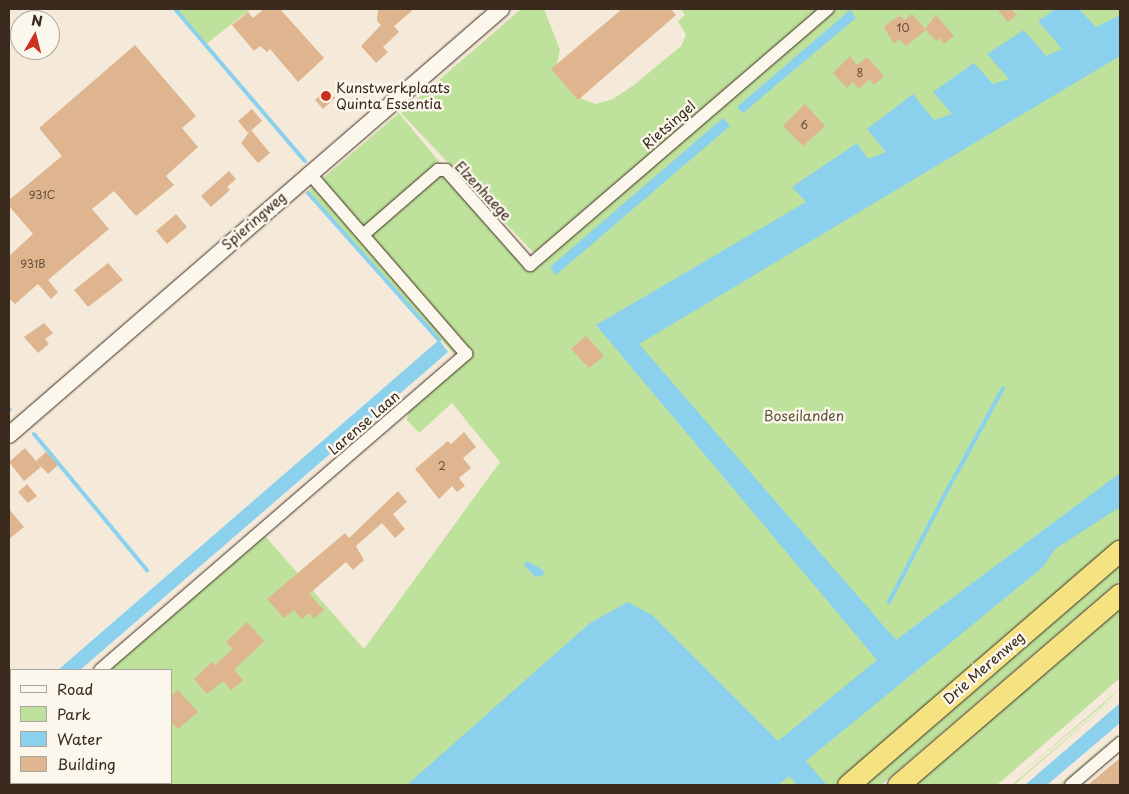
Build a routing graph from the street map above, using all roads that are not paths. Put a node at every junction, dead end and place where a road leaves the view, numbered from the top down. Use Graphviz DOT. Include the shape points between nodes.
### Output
graph roads {
  1 [pos="501,9"];
  2 [pos="828,9"];
  3 [pos="310,173"];
  4 [pos="364,234"];
  5 [pos="530,265"];
  6 [pos="9,435"];
  7 [pos="1120,550"];
  8 [pos="1120,594"];
  9 [pos="101,669"];
  10 [pos="1120,743"];
  11 [pos="848,785"];
  12 [pos="898,785"];
  13 [pos="1071,785"];
  1 -- 3 [label="street, Spieringweg"];
  2 -- 5 [label="street, Rietsingel"];
  3 -- 4 [label="street, Larense Laan"];
  3 -- 6 [label="street, Spieringweg"];
  4 -- 5 [label="street, Elzenhaege" via="438,170 446,170"];
  4 -- 9 [label="street, Larense Laan" via="466,354"];
  7 -- 11 [label="highway, Drie Merenweg"];
  8 -- 12 [label="highway"];
  10 -- 13 [label="street"];
}
